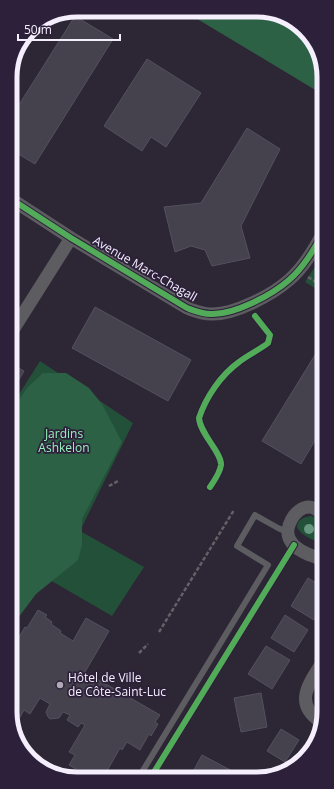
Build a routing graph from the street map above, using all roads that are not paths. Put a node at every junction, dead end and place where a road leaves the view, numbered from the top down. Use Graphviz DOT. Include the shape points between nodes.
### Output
graph roads {
  1 [pos="17,203"];
  2 [pos="72,238"];
  3 [pos="317,243"];
  4 [pos="17,324"];
  5 [pos="317,511"];
  6 [pos="287,532"];
  7 [pos="317,556"];
  8 [pos="317,671"];
  9 [pos="317,718"];
  10 [pos="142,772"];
  1 -- 2 [label="street, Avenue Marc-Chagall"];
  2 -- 3 [label="street, Avenue Marc-Chagall" via="187,308 211,314 234,311 290,280"];
  2 -- 4 [label="street"];
  5 -- 6 [label="street" via="303,508 295,515"];
  6 -- 7 [label="street" via="289,540 294,545 310,555"];
  6 -- 10 [label="lane" via="255,515 237,546 268,565"];
  8 -- 9 [label="street" via="307,686 305,699 308,711"];
}
